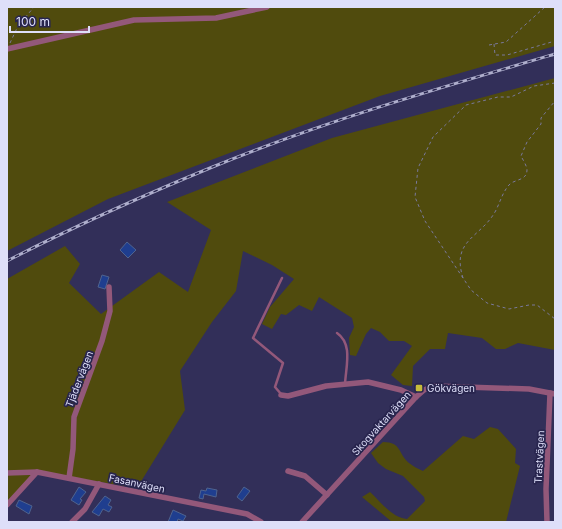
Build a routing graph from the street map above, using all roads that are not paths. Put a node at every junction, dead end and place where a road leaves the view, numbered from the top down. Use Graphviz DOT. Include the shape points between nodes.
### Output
graph roads {
  1 [pos="267,7"];
  2 [pos="7,49"];
  3 [pos="282,278"];
  4 [pos="109,287"];
  5 [pos="337,333"];
  6 [pos="345,384"];
  7 [pos="553,393"];
  8 [pos="281,395"];
  9 [pos="416,397"];
  10 [pos="37,472"];
  11 [pos="288,472"];
  12 [pos="7,473"];
  13 [pos="69,478"];
  14 [pos="99,484"];
  15 [pos="327,495"];
  16 [pos="7,505"];
  17 [pos="72,522"];
  18 [pos="261,522"];
  19 [pos="302,522"];
  20 [pos="547,522"];
  1 -- 2 [label="street" via="216,18 134,20"];
  3 -- 8 [label="lane" via="253,338 283,363 275,387"];
  4 -- 13 [label="street, Tjädervägen" via="110,311 102,341 74,417"];
  5 -- 6 [label="lane" via="347,347"];
  6 -- 8 [label="street" via="315,388 288,396"];
  6 -- 9 [label="street" via="368,382 401,390"];
  7 -- 9 [label="street, Skogvaktarvägen" via="517,388 434,386"];
  7 -- 20 [label="street, Trastvägen" via="546,489"];
  9 -- 15 [label="street, Skogvaktarvägen"];
  10 -- 12 [label="street, Fasanvägen"];
  10 -- 13 [label="street, Fasanvägen"];
  10 -- 16 [label="street"];
  11 -- 15 [label="street" via="305,476"];
  13 -- 14 [label="street, Fasanvägen"];
  14 -- 17 [label="street" via="85,509"];
  14 -- 18 [label="street, Fasanvägen" via="247,514"];
  15 -- 19 [label="street, Skogvaktarvägen"];
}
